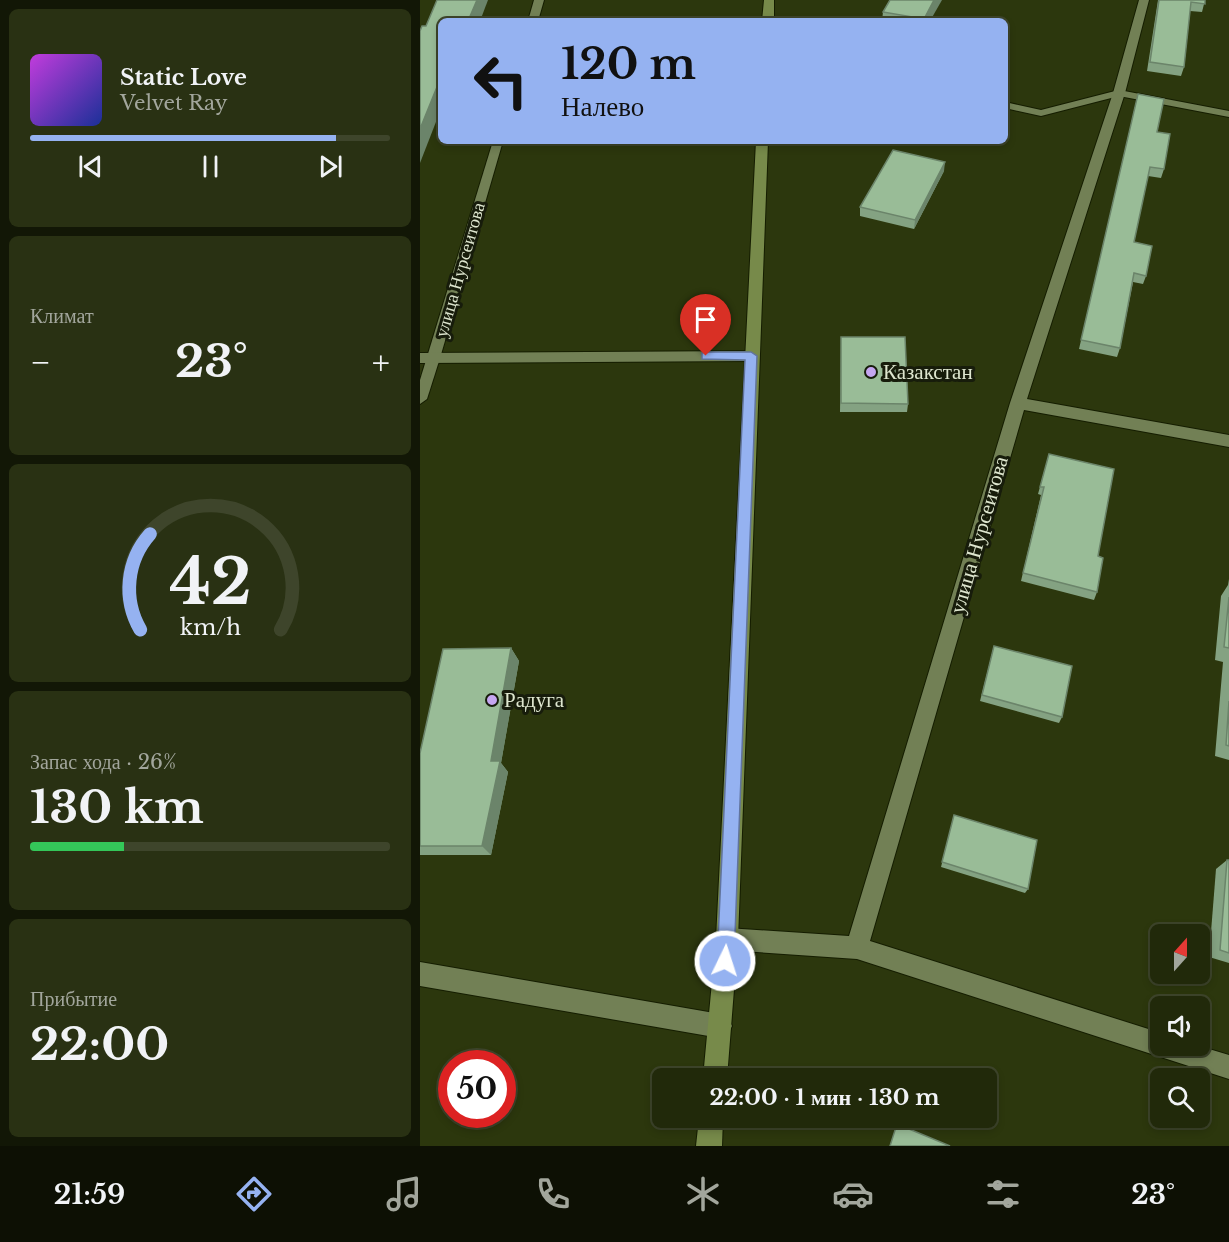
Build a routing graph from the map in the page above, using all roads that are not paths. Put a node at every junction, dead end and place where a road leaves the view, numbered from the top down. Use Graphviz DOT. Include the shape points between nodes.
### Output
graph roads {
  1 [pos="539,0"];
  2 [pos="769,0"];
  3 [pos="1144,0"];
  4 [pos="533,18"];
  5 [pos="768,18"];
  6 [pos="1119,93"];
  7 [pos="1008,106"];
  8 [pos="1229,114"];
  9 [pos="497,144"];
  10 [pos="762,144"];
  11 [pos="751,356"];
  12 [pos="427,358"];
  13 [pos="420,399"];
  14 [pos="1018,403"];
  15 [pos="1229,441"];
  16 [pos="727,939"];
  17 [pos="857,948"];
  18 [pos="420,974"];
  19 [pos="720,1026"];
  20 [pos="1229,1067"];
  21 [pos="716,1068"];
  22 [pos="710,1128"];
  23 [pos="709,1146"];
  1 -- 4 [label="lane"];
  2 -- 5 [label="main road"];
  3 -- 6 [label="street, улица Нурсеитова"];
  6 -- 7 [label="lane" via="1041,113"];
  6 -- 8 [label="lane"];
  6 -- 14 [label="street, улица Нурсеитова"];
  9 -- 12 [label="lane, улица Нурсеитова"];
  10 -- 11 [label="main road"];
  11 -- 12 [label="street"];
  11 -- 16 [label="main road"];
  12 -- 13 [label="lane, улица Нурсеитова"];
  14 -- 15 [label="street"];
  14 -- 17 [label="street, улица Нурсеитова"];
  16 -- 17 [label="street"];
  16 -- 19 [label="main road"];
  17 -- 20 [label="street"];
  18 -- 19 [label="street"];
  19 -- 21 [label="main road"];
  22 -- 23 [label="main road"];
}
